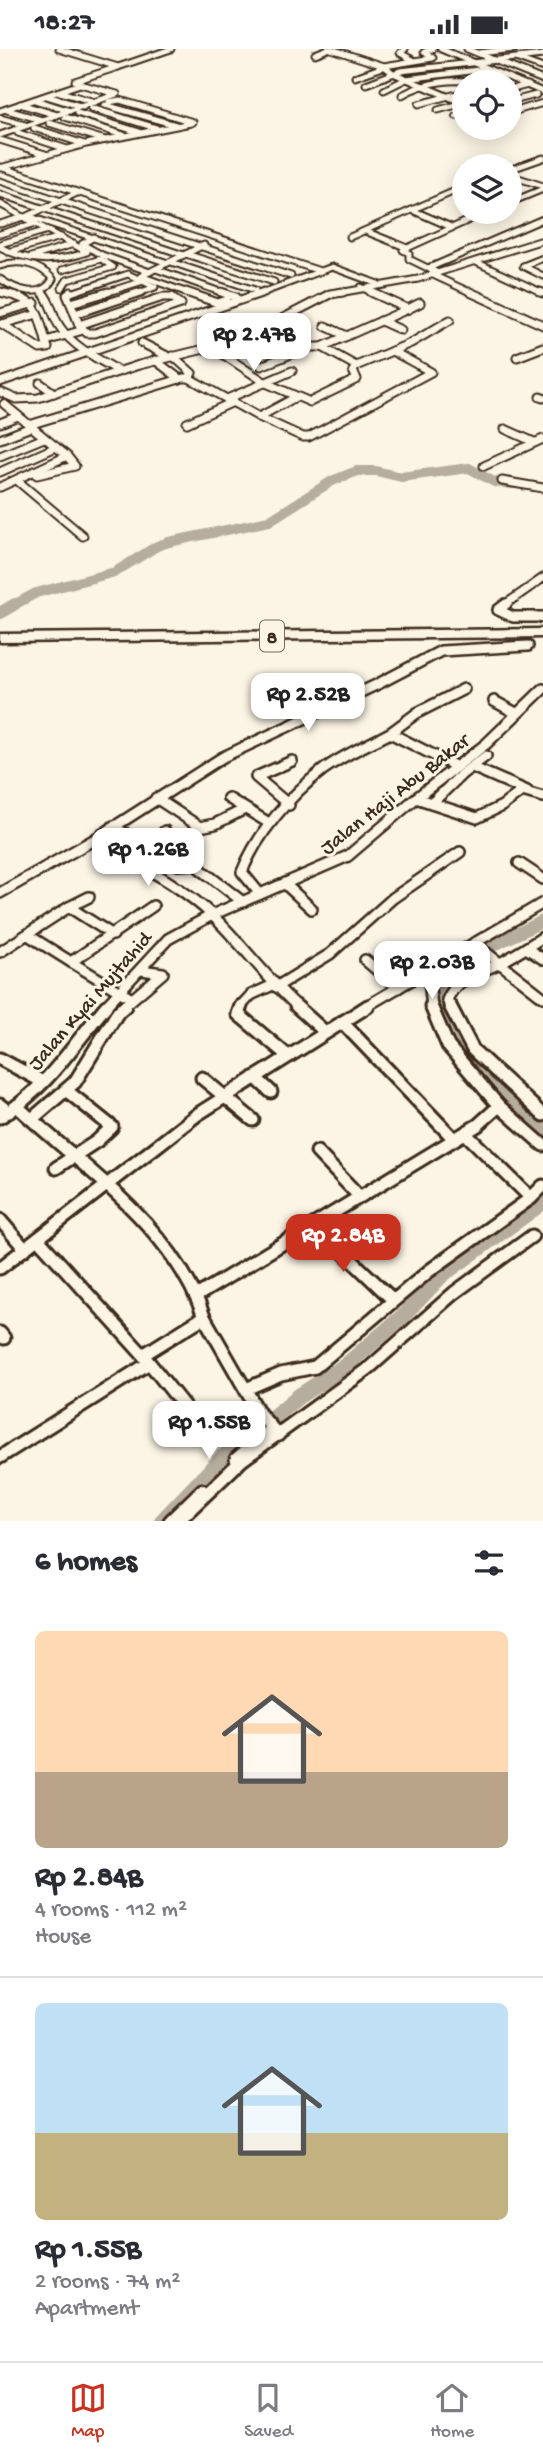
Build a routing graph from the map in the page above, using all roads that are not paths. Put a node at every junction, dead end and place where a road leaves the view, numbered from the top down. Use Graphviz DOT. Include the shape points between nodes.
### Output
graph roads {
  1 [pos="59,49"];
  2 [pos="171,49"];
  3 [pos="329,49"];
  4 [pos="405,49"];
  5 [pos="433,49"];
  6 [pos="441,49"];
  7 [pos="467,49"];
  8 [pos="515,49"];
  9 [pos="499,50"];
  10 [pos="477,52"];
  11 [pos="315,54"];
  12 [pos="542,55"];
  13 [pos="514,57"];
  14 [pos="495,59"];
  15 [pos="415,61"];
  16 [pos="472,62"];
  17 [pos="116,66"];
  18 [pos="384,66"];
  19 [pos="487,68"];
  20 [pos="543,68"];
  21 [pos="491,70"];
  22 [pos="451,72"];
  23 [pos="393,73"];
  24 [pos="355,77"];
  25 [pos="406,79"];
  26 [pos="543,80"];
  27 [pos="452,82"];
  28 [pos="522,83"];
  29 [pos="366,84"];
  30 [pos="452,84"];
  31 [pos="422,85"];
  32 [pos="527,85"];
  33 [pos="522,86"];
  34 [pos="432,89"];
  35 [pos="92,90"];
  36 [pos="384,90"];
  37 [pos="58,91"];
  38 [pos="543,92"];
  39 [pos="522,94"];
  40 [pos="452,95"];
  41 [pos="536,95"];
  42 [pos="46,96"];
  43 [pos="73,96"];
  44 [pos="448,96"];
  45 [pos="528,97"];
  46 [pos="80,98"];
  47 [pos="452,98"];
  48 [pos="522,99"];
  49 [pos="33,100"];
  50 [pos="95,102"];
  51 [pos="543,103"];
  52 [pos="20,104"];
  53 [pos="103,104"];
  54 [pos="419,104"];
  55 [pos="452,106"];
  56 [pos="83,107"];
  57 [pos="2,108"];
  58 [pos="91,109"];
  59 [pos="522,109"];
  60 [pos="438,110"];
  61 [pos="74,112"];
  62 [pos="62,116"];
  63 [pos="0,118"];
  64 [pos="42,120"];
  65 [pos="49,123"];
  66 [pos="27,126"];
  67 [pos="177,126"];
  68 [pos="0,128"];
  69 [pos="34,128"];
  70 [pos="160,129"];
  71 [pos="11,131"];
  72 [pos="19,133"];
  73 [pos="142,133"];
  74 [pos="126,136"];
  75 [pos="0,138"];
  76 [pos="106,140"];
  77 [pos="86,144"];
  78 [pos="67,149"];
  79 [pos="46,154"];
  80 [pos="543,158"];
  81 [pos="522,167"];
  82 [pos="1,168"];
  83 [pos="14,172"];
  84 [pos="0,179"];
  85 [pos="522,179"];
  86 [pos="543,188"];
  87 [pos="77,193"];
  88 [pos="452,193"];
  89 [pos="0,194"];
  90 [pos="522,197"];
  91 [pos="60,200"];
  92 [pos="0,204"];
  93 [pos="44,208"];
  94 [pos="12,210"];
  95 [pos="412,211"];
  96 [pos="0,214"];
  97 [pos="144,214"];
  98 [pos="24,217"];
  99 [pos="543,219"];
  100 [pos="127,222"];
  101 [pos="36,223"];
  102 [pos="0,224"];
  103 [pos="456,224"];
  104 [pos="451,226"];
  105 [pos="48,230"];
  106 [pos="109,230"];
  107 [pos="365,231"];
  108 [pos="0,234"];
  109 [pos="61,237"];
  110 [pos="350,237"];
  111 [pos="92,238"];
  112 [pos="218,238"];
  113 [pos="543,242"];
  114 [pos="74,244"];
  115 [pos="0,246"];
  116 [pos="201,246"];
  117 [pos="405,247"];
  118 [pos="88,251"];
  119 [pos="8,252"];
  120 [pos="185,254"];
  121 [pos="29,258"];
  122 [pos="543,258"];
  123 [pos="101,259"];
  124 [pos="169,262"];
  125 [pos="476,262"];
  126 [pos="1,264"];
  127 [pos="56,266"];
  128 [pos="316,269"];
  129 [pos="44,270"];
  130 [pos="153,270"];
  131 [pos="434,272"];
  132 [pos="542,275"];
  133 [pos="291,276"];
  134 [pos="0,279"];
  135 [pos="67,280"];
  136 [pos="143,281"];
  137 [pos="274,282"];
  138 [pos="379,285"];
  139 [pos="361,287"];
  140 [pos="62,288"];
  141 [pos="255,290"];
  142 [pos="41,291"];
  143 [pos="0,292"];
  144 [pos="543,293"];
  145 [pos="16,296"];
  146 [pos="236,296"];
  147 [pos="0,301"];
  148 [pos="35,303"];
  149 [pos="71,303"];
  150 [pos="420,303"];
  151 [pos="408,309"];
  152 [pos="0,313"];
  153 [pos="38,314"];
  154 [pos="73,314"];
  155 [pos="450,320"];
  156 [pos="381,321"];
  157 [pos="1,324"];
  158 [pos="543,325"];
  159 [pos="325,326"];
  160 [pos="81,328"];
  161 [pos="263,329"];
  162 [pos="401,330"];
  163 [pos="66,334"];
  164 [pos="347,336"];
  165 [pos="46,341"];
  166 [pos="142,343"];
  167 [pos="212,347"];
  168 [pos="309,347"];
  169 [pos="322,347"];
  170 [pos="543,347"];
  171 [pos="44,349"];
  172 [pos="392,351"];
  173 [pos="88,352"];
  174 [pos="34,353"];
  175 [pos="171,357"];
  176 [pos="517,357"];
  177 [pos="155,360"];
  178 [pos="261,366"];
  179 [pos="356,366"];
  180 [pos="119,371"];
  181 [pos="292,371"];
  182 [pos="189,378"];
  183 [pos="180,379"];
  184 [pos="0,381"];
  185 [pos="40,383"];
  186 [pos="266,383"];
  187 [pos="0,392"];
  188 [pos="54,393"];
  189 [pos="296,397"];
  190 [pos="16,399"];
  191 [pos="230,401"];
  192 [pos="2,405"];
  193 [pos="19,416"];
  194 [pos="259,417"];
  195 [pos="0,423"];
  196 [pos="187,423"];
  197 [pos="30,426"];
  198 [pos="505,429"];
  199 [pos="44,438"];
  200 [pos="0,439"];
  201 [pos="543,439"];
  202 [pos="534,442"];
  203 [pos="56,447"];
  204 [pos="0,456"];
  205 [pos="67,456"];
  206 [pos="484,466"];
  207 [pos="0,471"];
  208 [pos="502,481"];
  209 [pos="19,482"];
  210 [pos="543,488"];
  211 [pos="1,489"];
  212 [pos="83,536"];
  213 [pos="543,578"];
  214 [pos="543,617"];
  215 [pos="543,630"];
  216 [pos="0,632"];
  217 [pos="0,638"];
  218 [pos="528,646"];
  219 [pos="464,689"];
  220 [pos="543,689"];
  221 [pos="495,701"];
  222 [pos="516,713"];
  223 [pos="390,733"];
  224 [pos="486,757"];
  225 [pos="292,761"];
  226 [pos="455,766"];
  227 [pos="472,767"];
  228 [pos="528,792"];
  229 [pos="156,797"];
  230 [pos="543,797"];
  231 [pos="228,798"];
  232 [pos="424,800"];
  233 [pos="289,805"];
  234 [pos="245,809"];
  235 [pos="269,823"];
  236 [pos="113,825"];
  237 [pos="165,831"];
  238 [pos="95,839"];
  239 [pos="149,846"];
  240 [pos="460,852"];
  241 [pos="519,863"];
  242 [pos="543,879"];
  243 [pos="288,888"];
  244 [pos="0,893"];
  245 [pos="260,894"];
  246 [pos="89,897"];
  247 [pos="243,902"];
  248 [pos="543,903"];
  249 [pos="69,907"];
  250 [pos="153,907"];
  251 [pos="312,909"];
  252 [pos="217,921"];
  253 [pos="28,935"];
  254 [pos="113,935"];
  255 [pos="543,937"];
  256 [pos="480,948"];
  257 [pos="526,948"];
  258 [pos="0,952"];
  259 [pos="543,959"];
  260 [pos="365,960"];
  261 [pos="71,962"];
  262 [pos="500,963"];
  263 [pos="148,970"];
  264 [pos="428,971"];
  265 [pos="274,986"];
  266 [pos="398,988"];
  267 [pos="126,996"];
  268 [pos="543,997"];
  269 [pos="342,1022"];
  270 [pos="325,1032"];
  271 [pos="94,1033"];
  272 [pos="288,1056"];
  273 [pos="0,1059"];
  274 [pos="255,1077"];
  275 [pos="202,1078"];
  276 [pos="43,1082"];
  277 [pos="67,1091"];
  278 [pos="271,1092"];
  279 [pos="223,1097"];
  280 [pos="499,1106"];
  281 [pos="16,1112"];
  282 [pos="543,1115"];
  283 [pos="253,1121"];
  284 [pos="465,1133"];
  285 [pos="454,1139"];
  286 [pos="543,1145"];
  287 [pos="317,1152"];
  288 [pos="72,1157"];
  289 [pos="56,1168"];
  290 [pos="105,1185"];
  291 [pos="543,1186"];
  292 [pos="359,1196"];
  293 [pos="530,1198"];
  294 [pos="0,1220"];
  295 [pos="315,1225"];
  296 [pos="532,1236"];
  297 [pos="38,1239"];
  298 [pos="25,1249"];
  299 [pos="0,1268"];
  300 [pos="198,1295"];
  301 [pos="394,1300"];
  302 [pos="204,1317"];
  303 [pos="146,1359"];
  304 [pos="248,1395"];
  305 [pos="199,1425"];
  306 [pos="269,1425"];
  307 [pos="0,1457"];
  308 [pos="170,1521"];
  309 [pos="178,1521"];
  1 -- 17 [label="street"];
  2 -- 17 [label="street"];
  3 -- 11 [label="street"];
  3 -- 18 [label="street"];
  4 -- 15 [label="street" via="400,53"];
  5 -- 15 [label="street" via="424,52 435,58"];
  6 -- 16 [label="street"];
  7 -- 10 [label="street"];
  8 -- 9 [label="street"];
  9 -- 10 [label="street"];
  10 -- 14 [label="street"];
  12 -- 13 [label="street"];
  13 -- 14 [label="street"];
  13 -- 20 [label="street"];
  14 -- 16 [label="street"];
  14 -- 26 [label="street"];
  15 -- 18 [label="street"];
  16 -- 19 [label="street"];
  16 -- 23 [label="street"];
  17 -- 57 [label="street"];
  18 -- 23 [label="street"];
  18 -- 24 [label="street"];
  19 -- 21 [label="street"];
  19 -- 22 [label="street"];
  22 -- 25 [label="street"];
  23 -- 25 [label="street"];
  23 -- 29 [label="street"];
  25 -- 31 [label="street"];
  25 -- 36 [label="street"];
  26 -- 32 [label="street"];
  27 -- 31 [label="street"];
  28 -- 32 [label="street"];
  30 -- 34 [label="street"];
  31 -- 34 [label="street"];
  31 -- 34 [label="street" via="408,94"];
  32 -- 33 [label="street"];
  32 -- 38 [label="street"];
  34 -- 44 [label="street"];
  35 -- 37 [label="street" via="80,84"];
  35 -- 43 [label="street"];
  35 -- 46 [label="street"];
  35 -- 50 [label="street" via="117,94"];
  37 -- 42 [label="street"];
  37 -- 43 [label="street"];
  39 -- 45 [label="street"];
  40 -- 44 [label="street"];
  41 -- 45 [label="street"];
  42 -- 49 [label="street"];
  42 -- 56 [label="street"];
  43 -- 46 [label="street"];
  44 -- 47 [label="street"];
  44 -- 54 [label="street"];
  45 -- 48 [label="street"];
  46 -- 50 [label="street"];
  49 -- 52 [label="street"];
  49 -- 61 [label="street"];
  50 -- 56 [label="street"];
  51 -- 59 [label="street"];
  52 -- 57 [label="street"];
  52 -- 62 [label="street"];
  53 -- 58 [label="street"];
  53 -- 67 [label="street"];
  53 -- 67 [label="street" via="120,100 193,122"];
  55 -- 60 [label="street"];
  56 -- 61 [label="street"];
  57 -- 64 [label="street"];
  58 -- 61 [label="street"];
  58 -- 70 [label="street"];
  61 -- 62 [label="street"];
  61 -- 73 [label="street"];
  62 -- 64 [label="street"];
  62 -- 65 [label="street"];
  62 -- 74 [label="street"];
  63 -- 66 [label="street"];
  64 -- 66 [label="street"];
  65 -- 69 [label="street"];
  65 -- 76 [label="street"];
  66 -- 71 [label="street"];
  67 -- 70 [label="street"];
  68 -- 71 [label="street"];
  69 -- 72 [label="street"];
  69 -- 77 [label="street"];
  70 -- 73 [label="street"];
  71 -- 75 [label="street"];
  72 -- 75 [label="street"];
  72 -- 78 [label="street"];
  73 -- 74 [label="street"];
  74 -- 76 [label="street"];
  75 -- 79 [label="street"];
  76 -- 77 [label="street"];
  77 -- 78 [label="street"];
  78 -- 79 [label="street"];
  79 -- 82 [label="street"];
  80 -- 81 [label="street"];
  82 -- 83 [label="street"];
  83 -- 84 [label="street"];
  83 -- 87 [label="street"];
  84 -- 91 [label="street"];
  85 -- 86 [label="street"];
  86 -- 90 [label="street"];
  87 -- 91 [label="street"];
  87 -- 97 [label="street"];
  88 -- 95 [label="street"];
  89 -- 93 [label="street"];
  91 -- 93 [label="street"];
  91 -- 100 [label="street"];
  92 -- 94 [label="street"];
  93 -- 106 [label="street"];
  93 -- 111 [label="street" via="28,216"];
  94 -- 96 [label="street"];
  94 -- 98 [label="street"];
  95 -- 104 [label="street"];
  95 -- 107 [label="street"];
  97 -- 100 [label="street"];
  97 -- 112 [label="street"];
  98 -- 101 [label="street"];
  98 -- 102 [label="street"];
  99 -- 131 [label="street"];
  100 -- 106 [label="street"];
  100 -- 116 [label="street"];
  101 -- 105 [label="street"];
  101 -- 108 [label="street"];
  103 -- 104 [label="street"];
  104 -- 117 [label="street"];
  105 -- 109 [label="street"];
  105 -- 115 [label="street"];
  106 -- 111 [label="street"];
  106 -- 120 [label="street"];
  107 -- 110 [label="street"];
  107 -- 117 [label="street"];
  109 -- 114 [label="street"];
  109 -- 119 [label="street"];
  111 -- 124 [label="street"];
  111 -- 130 [label="street" via="82,244 106,257"];
  112 -- 116 [label="street"];
  112 -- 128 [label="street"];
  113 -- 125 [label="street"];
  114 -- 118 [label="street"];
  114 -- 121 [label="street"];
  115 -- 119 [label="street"];
  116 -- 120 [label="street"];
  116 -- 133 [label="street"];
  117 -- 131 [label="street" via="408,259"];
  118 -- 123 [label="street"];
  118 -- 127 [label="street"];
  119 -- 121 [label="street"];
  120 -- 124 [label="street"];
  120 -- 137 [label="street"];
  121 -- 127 [label="street"];
  122 -- 132 [label="street" via="523,266"];
  123 -- 127 [label="street"];
  123 -- 135 [label="street" via="113,267"];
  124 -- 130 [label="street"];
  124 -- 141 [label="street"];
  125 -- 131 [label="street"];
  125 -- 144 [label="street"];
  126 -- 129 [label="street" via="23,263"];
  127 -- 129 [label="street"];
  127 -- 135 [label="street"];
  128 -- 133 [label="street"];
  128 -- 138 [label="street" via="337,267"];
  128 -- 173 [label="street"];
  129 -- 142 [label="street" via="53,279"];
  130 -- 146 [label="street"];
  130 -- 146 [label="street" via="142,277 218,303"];
  131 -- 138 [label="street" via="407,282"];
  131 -- 158 [label="street"];
  133 -- 137 [label="street"];
  134 -- 142 [label="street" via="16,288"];
  135 -- 140 [label="street"];
  136 -- 149 [label="street"];
  136 -- 149 [label="street" via="124,275 69,292"];
  136 -- 154 [label="street" via="155,289"];
  137 -- 141 [label="street"];
  138 -- 139 [label="street"];
  139 -- 151 [label="street"];
  139 -- 161 [label="street" via="323,297"];
  141 -- 146 [label="street"];
  142 -- 163 [label="street"];
  143 -- 145 [label="street"];
  145 -- 147 [label="street"];
  145 -- 148 [label="street"];
  148 -- 152 [label="street"];
  148 -- 153 [label="street"];
  149 -- 154 [label="street"];
  150 -- 151 [label="street"];
  151 -- 156 [label="street"];
  153 -- 157 [label="street"];
  153 -- 165 [label="street"];
  154 -- 160 [label="street"];
  155 -- 172 [label="street"];
  156 -- 162 [label="street"];
  156 -- 164 [label="street"];
  157 -- 171 [label="street"];
  159 -- 164 [label="street"];
  160 -- 160 [label="street" via="163,297 182,302 95,333"];
  160 -- 163 [label="street"];
  161 -- 167 [label="street"];
  161 -- 168 [label="street"];
  163 -- 165 [label="street"];
  163 -- 173 [label="street"];
  164 -- 169 [label="street"];
  165 -- 171 [label="street" via="48,348"];
  166 -- 175 [label="street"];
  167 -- 175 [label="street"];
  167 -- 186 [label="street"];
  168 -- 169 [label="street"];
  168 -- 178 [label="street"];
  169 -- 179 [label="street"];
  170 -- 176 [label="street"];
  171 -- 174 [label="street"];
  172 -- 179 [label="street"];
  172 -- 194 [label="street" via="431,372 309,437"];
  173 -- 180 [label="street"];
  173 -- 184 [label="street"];
  175 -- 177 [label="street"];
  175 -- 182 [label="street" via="192,373"];
  177 -- 180 [label="street"];
  177 -- 183 [label="street"];
  179 -- 189 [label="street" via="357,379 327,395 310,402"];
  180 -- 188 [label="street"];
  181 -- 186 [label="street"];
  182 -- 183 [label="street"];
  182 -- 191 [label="street"];
  183 -- 197 [label="street"];
  185 -- 188 [label="street"];
  186 -- 189 [label="street"];
  186 -- 191 [label="street"];
  187 -- 190 [label="street"];
  188 -- 190 [label="street"];
  189 -- 194 [label="street"];
  190 -- 192 [label="street"];
  191 -- 194 [label="street"];
  191 -- 196 [label="street"];
  192 -- 193 [label="street"];
  193 -- 195 [label="street"];
  193 -- 197 [label="street"];
  197 -- 199 [label="street"];
  197 -- 200 [label="street"];
  198 -- 202 [label="street"];
  199 -- 203 [label="street"];
  199 -- 204 [label="street"];
  201 -- 202 [label="street"];
  202 -- 206 [label="street"];
  203 -- 205 [label="street"];
  203 -- 207 [label="street"];
  205 -- 209 [label="street" via="75,466"];
  205 -- 211 [label="street"];
  208 -- 210 [label="street"];
  209 -- 211 [label="street"];
  209 -- 212 [label="street"];
  213 -- 214 [label="street" via="498,610 512,617"];
  215 -- 216 [label="highway, 8"];
  215 -- 217 [label="highway, 8"];
  218 -- 229 [label="street" via="441,651 223,757"];
  219 -- 223 [label="street"];
  220 -- 222 [label="street, Jalan Haji Abu Bakar"];
  221 -- 222 [label="street"];
  222 -- 226 [label="street, Jalan Haji Abu Bakar" via="486,744"];
  223 -- 226 [label="street"];
  223 -- 233 [label="street" via="323,770"];
  224 -- 227 [label="street"];
  225 -- 233 [label="street" via="256,777"];
  226 -- 232 [label="street, Jalan Haji Abu Bakar"];
  227 -- 228 [label="street"];
  227 -- 232 [label="street"];
  228 -- 230 [label="street"];
  228 -- 232 [label="street" via="522,791 479,818"];
  229 -- 234 [label="street" via="200,827"];
  229 -- 236 [label="street"];
  231 -- 234 [label="street"];
  232 -- 243 [label="street, Jalan Haji Abu Bakar" via="348,856"];
  233 -- 235 [label="street"];
  234 -- 235 [label="street"];
  235 -- 245 [label="street" via="242,869"];
  236 -- 238 [label="street"];
  236 -- 239 [label="street"];
  237 -- 239 [label="street"];
  238 -- 244 [label="street"];
  238 -- 252 [label="street" via="166,881"];
  239 -- 247 [label="street" via="180,865 194,864"];
  240 -- 265 [label="street" via="393,898 330,954"];
  241 -- 242 [label="street"];
  243 -- 245 [label="street, Jalan Haji Abu Bakar"];
  243 -- 251 [label="street"];
  245 -- 247 [label="street, Jalan Haji Abu Bakar"];
  246 -- 249 [label="street"];
  247 -- 252 [label="street, Jalan Haji Abu Bakar"];
  248 -- 256 [label="street"];
  249 -- 253 [label="street"];
  249 -- 254 [label="street"];
  250 -- 254 [label="street"];
  252 -- 263 [label="street, Jalan Kyai Mujtahid" via="173,936"];
  252 -- 265 [label="street"];
  253 -- 258 [label="street"];
  253 -- 261 [label="street"];
  254 -- 261 [label="street"];
  255 -- 257 [label="street"];
  256 -- 262 [label="street"];
  256 -- 264 [label="street"];
  257 -- 259 [label="street"];
  257 -- 262 [label="street"];
  260 -- 266 [label="street"];
  261 -- 267 [label="street"];
  262 -- 268 [label="street"];
  262 -- 282 [label="street" via="455,985 448,996 449,1006 473,1049"];
  263 -- 267 [label="street, Jalan Kyai Mujtahid"];
  263 -- 267 [label="street" via="163,974"];
  264 -- 266 [label="street"];
  264 -- 280 [label="street" via="428,1002 439,1031 463,1069"];
  265 -- 270 [label="street"];
  265 -- 272 [label="street" via="247,999 238,1014"];
  266 -- 269 [label="street"];
  267 -- 271 [label="street, Jalan Kyai Mujtahid"];
  267 -- 271 [label="street" via="118,1013"];
  269 -- 270 [label="street"];
  269 -- 285 [label="street"];
  270 -- 272 [label="street"];
  271 -- 276 [label="street, Jalan Kyai Mujtahid"];
  271 -- 277 [label="street" via="85,1070"];
  272 -- 274 [label="street"];
  273 -- 276 [label="street"];
  274 -- 278 [label="street"];
  274 -- 279 [label="street"];
  275 -- 279 [label="street"];
  276 -- 281 [label="street, Jalan Kyai Mujtahid"];
  277 -- 281 [label="street"];
  277 -- 288 [label="street" via="112,1126"];
  279 -- 283 [label="street"];
  279 -- 290 [label="street"];
  280 -- 284 [label="street"];
  280 -- 286 [label="street"];
  281 -- 288 [label="street"];
  284 -- 285 [label="street"];
  284 -- 293 [label="street"];
  285 -- 292 [label="street"];
  287 -- 292 [label="street"];
  288 -- 289 [label="street"];
  288 -- 290 [label="street"];
  290 -- 297 [label="street"];
  290 -- 300 [label="street" via="136,1210"];
  291 -- 293 [label="street"];
  292 -- 295 [label="street"];
  293 -- 301 [label="street"];
  294 -- 298 [label="street"];
  295 -- 300 [label="street"];
  295 -- 301 [label="street"];
  296 -- 306 [label="street" via="454,1293 369,1368"];
  297 -- 298 [label="street"];
  297 -- 303 [label="street"];
  298 -- 299 [label="street"];
  300 -- 302 [label="street"];
  301 -- 304 [label="street" via="315,1367 281,1374"];
  302 -- 303 [label="street"];
  302 -- 304 [label="street"];
  303 -- 305 [label="street"];
  303 -- 307 [label="street"];
  304 -- 306 [label="street"];
  306 -- 308 [label="street"];
  306 -- 309 [label="street" via="242,1460"];
}
